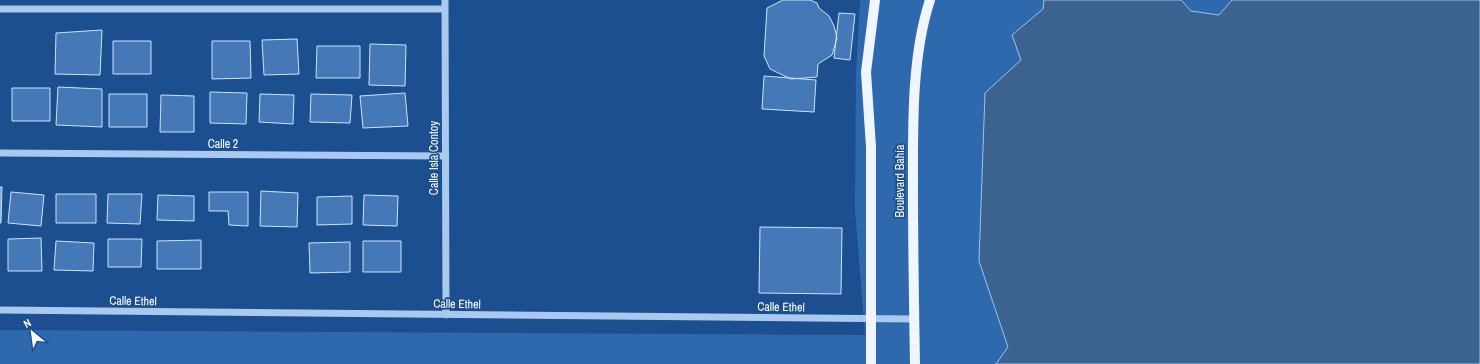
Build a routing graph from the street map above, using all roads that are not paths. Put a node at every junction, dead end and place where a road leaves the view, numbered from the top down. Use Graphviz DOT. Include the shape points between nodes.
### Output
graph roads {
  1 [pos="445,0"];
  2 [pos="875,0"];
  3 [pos="930,0"];
  4 [pos="0,9"];
  5 [pos="445,9"];
  6 [pos="0,153"];
  7 [pos="445,156"];
  8 [pos="0,310"];
  9 [pos="446,315"];
  10 [pos="870,319"];
  11 [pos="914,319"];
  12 [pos="871,364"];
  13 [pos="915,364"];
  1 -- 5 [label="street, Calle Isla Contoy"];
  2 -- 10 [label="main road" via="866,72 871,146"];
  3 -- 11 [label="main road, Boulevard Bahía" via="916,75 913,137"];
  4 -- 5 [label="street"];
  5 -- 7 [label="street, Calle Isla Contoy"];
  6 -- 7 [label="street, Calle 2"];
  7 -- 9 [label="street, Calle Isla Contoy"];
  8 -- 9 [label="street, Calle Ethel"];
  9 -- 10 [label="street, Calle Ethel"];
  10 -- 11 [label="street, Calle Ethel"];
  10 -- 12 [label="main road"];
  11 -- 13 [label="main road, Boulevard Bahía"];
}
